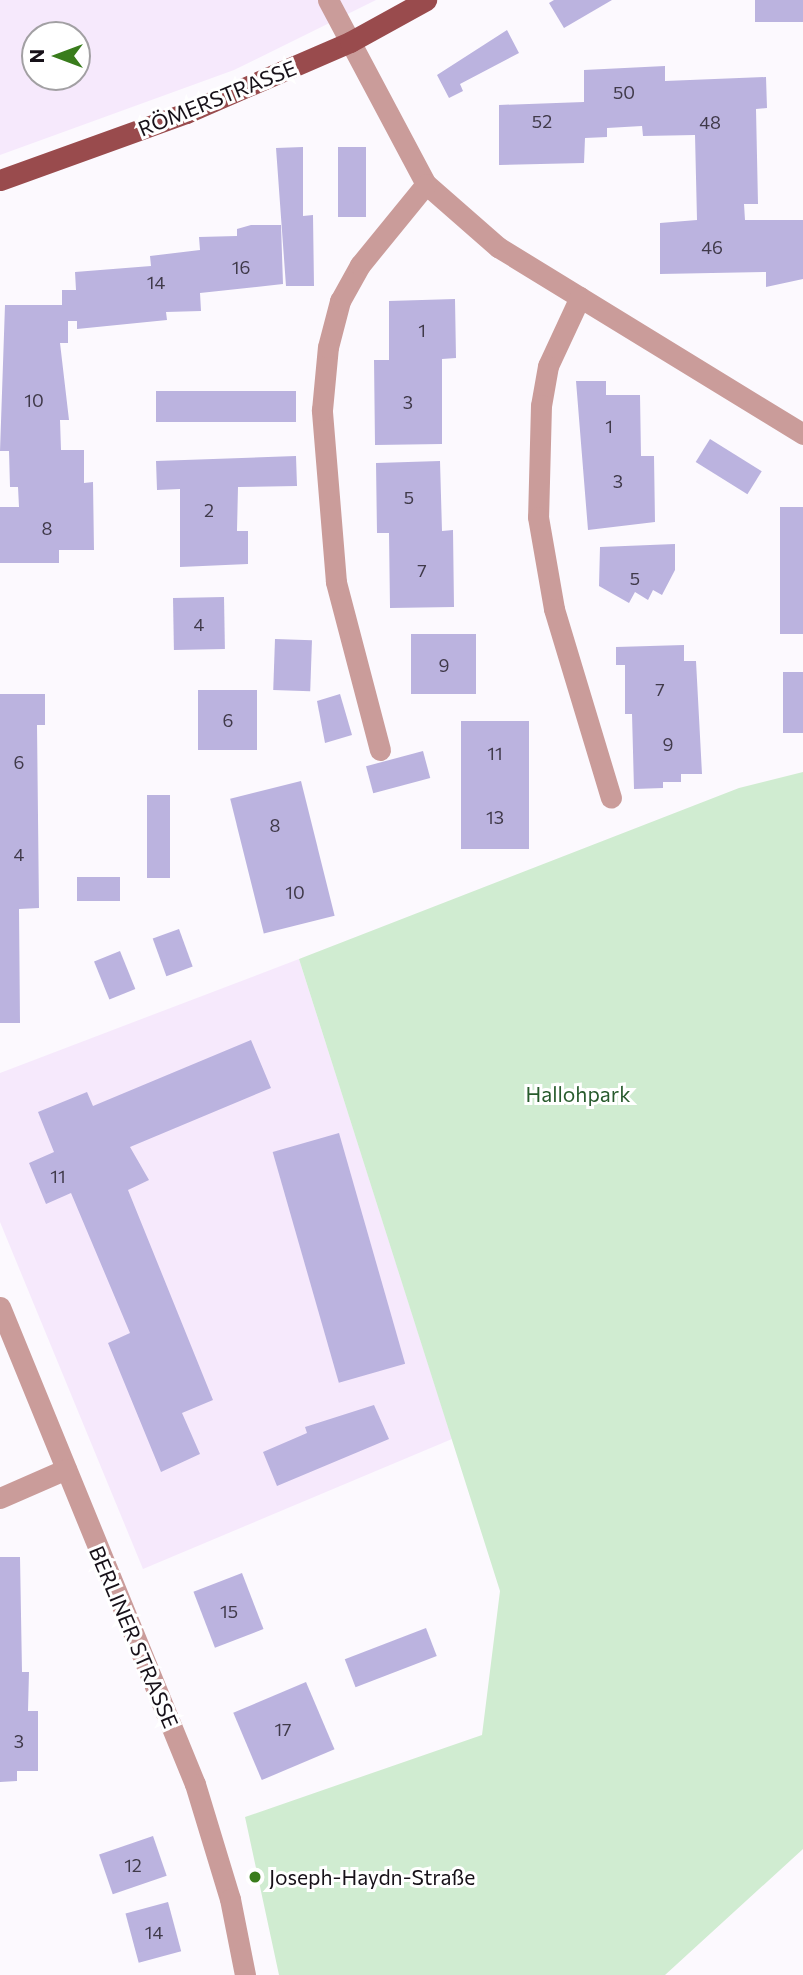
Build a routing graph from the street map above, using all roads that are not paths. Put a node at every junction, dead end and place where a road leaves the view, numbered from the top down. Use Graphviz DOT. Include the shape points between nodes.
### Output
graph roads {
  1 [pos="328,0"];
  2 [pos="426,0"];
  3 [pos="350,42"];
  4 [pos="0,180"];
  5 [pos="426,184"];
  6 [pos="580,297"];
  7 [pos="803,434"];
  8 [pos="380,750"];
  9 [pos="611,799"];
  10 [pos="0,1307"];
  11 [pos="66,1469"];
  12 [pos="0,1498"];
  13 [pos="245,1975"];
  1 -- 3 [label="street"];
  2 -- 3 [label="main road, RÖMERSTRASSE"];
  3 -- 4 [label="main road, RÖMERSTRASSE" via="186,113"];
  3 -- 5 [label="street"];
  5 -- 6 [label="street" via="498,247"];
  5 -- 8 [label="street" via="360,265 340,301 328,347 322,411 336,582"];
  6 -- 7 [label="street"];
  6 -- 9 [label="street" via="543,392 538,517 554,609"];
  10 -- 11 [label="street, BERLINER STRASSE"];
  11 -- 12 [label="street"];
  11 -- 13 [label="street, BERLINER STRASSE" via="195,1784 230,1899"];
}
